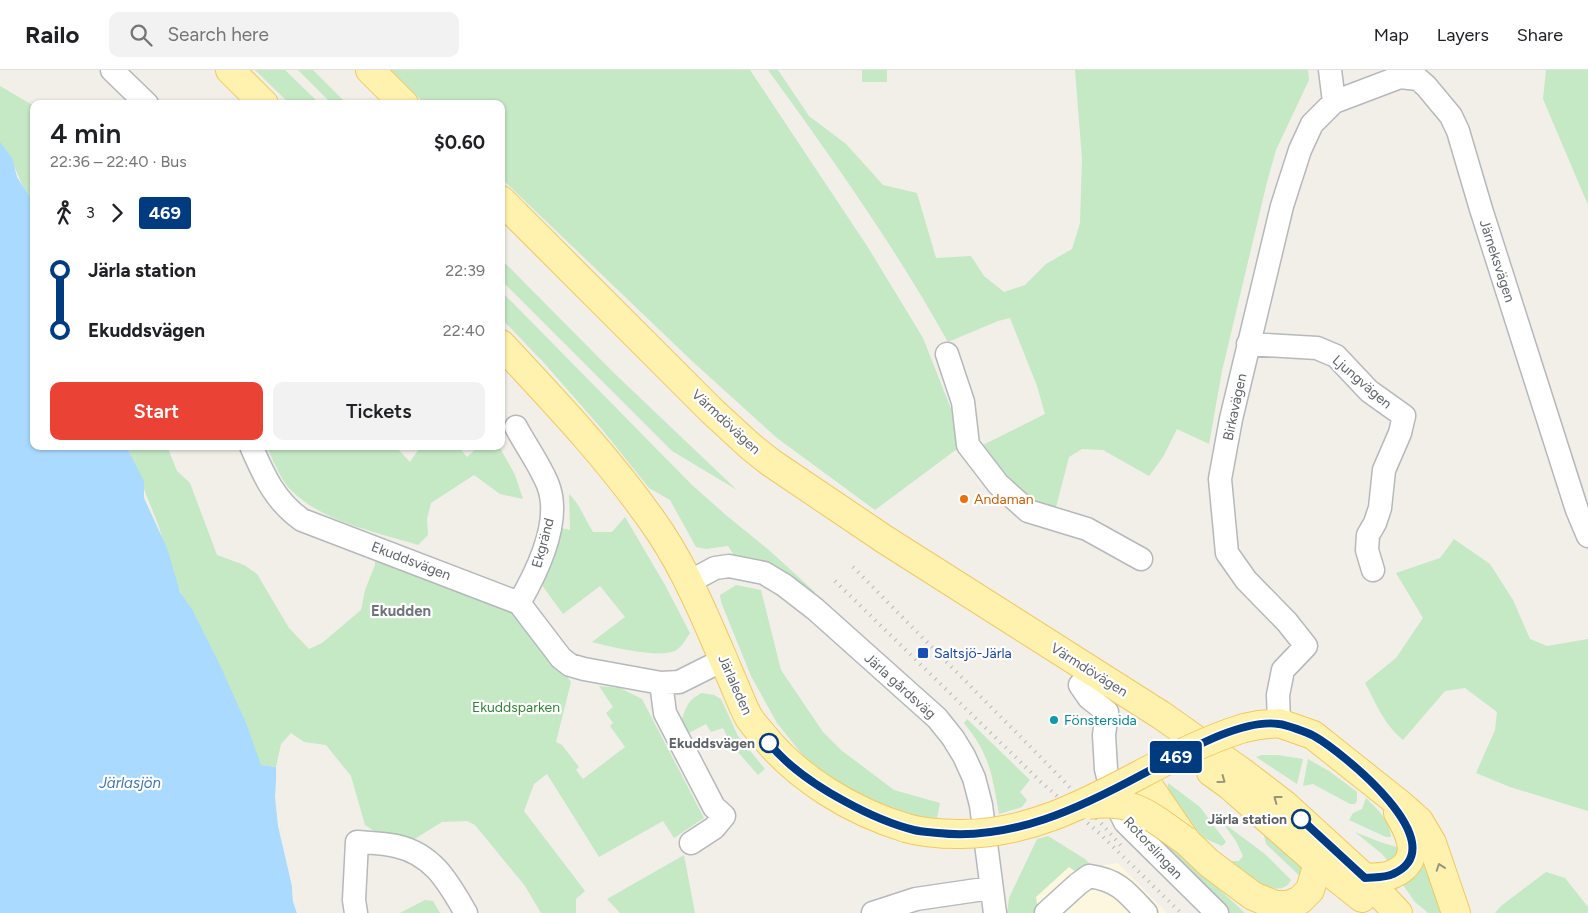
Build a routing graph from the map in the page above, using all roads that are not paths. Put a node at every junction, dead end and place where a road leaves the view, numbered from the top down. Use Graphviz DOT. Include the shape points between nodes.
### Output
graph roads {
  1 [pos="112,70"];
  2 [pos="230,70"];
  3 [pos="370,70"];
  4 [pos="1330,70"];
  5 [pos="143,100"];
  6 [pos="260,100"];
  7 [pos="400,100"];
  8 [pos="1334,102"];
  9 [pos="505,204"];
  10 [pos="1248,344"];
  11 [pos="505,348"];
  12 [pos="947,354"];
  13 [pos="516,427"];
  14 [pos="253,450"];
  15 [pos="1588,536"];
  16 [pos="1141,559"];
  17 [pos="1373,570"];
  18 [pos="689,582"];
  19 [pos="519,603"];
  20 [pos="984,603"];
  21 [pos="723,660"];
  22 [pos="661,683"];
  23 [pos="1080,685"];
  24 [pos="1279,724"];
  25 [pos="1356,768"];
  26 [pos="1141,775"];
  27 [pos="1079,806"];
  28 [pos="1186,841"];
  29 [pos="691,843"];
  30 [pos="1209,863"];
  31 [pos="1318,864"];
  32 [pos="1365,878"];
  33 [pos="992,888"];
  34 [pos="356,913"];
  35 [pos="466,913"];
  36 [pos="873,913"];
  37 [pos="995,913"];
  38 [pos="1046,913"];
  39 [pos="1146,913"];
  40 [pos="1217,913"];
  41 [pos="1256,913"];
  42 [pos="1380,913"];
  43 [pos="1398,913"];
  44 [pos="1456,913"];
  1 -- 5 [label="street"];
  2 -- 6 [label="main road"];
  3 -- 7 [label="main road"];
  4 -- 8 [label="street"];
  8 -- 10 [label="street, Birkavägen" via="1312,124 1300,150 1282,206"];
  8 -- 15 [label="street, Järneksvägen" via="1400,77 1409,77 1426,86 1451,116"];
  9 -- 20 [label="main road, Värmdövägen" via="750,446 778,468"];
  10 -- 17 [label="street, Ljungvägen" via="1317,348 1336,356 1369,391 1404,416 1384,470 1376,523 1368,534 1367,550"];
  10 -- 24 [label="street, Birkavägen" via="1220,479 1227,553 1246,580 1306,646 1283,670 1278,695"];
  11 -- 18 [label="main road, Järlaleden" via="628,488 661,534"];
  12 -- 16 [label="street" via="963,402 968,445 998,484 1028,511 1087,529"];
  13 -- 19 [label="street, Ekgränd" via="548,486 552,509 545,546 533,579"];
  14 -- 19 [label="street, Ekuddsvägen" via="272,489 288,510 302,520"];
  18 -- 21 [label="main road, Järlaleden"];
  18 -- 33 [label="street, Järla gårdsväg" via="715,568 729,566 764,573 815,609 937,718 953,738 974,778 981,805"];
  19 -- 22 [label="street" via="561,658 570,665"];
  20 -- 23 [label="main road, Värmdövägen"];
  32 -- 20 [label="main road, Värmdövägen, one-way" via="1285,805 1242,772 1161,715"];
  21 -- 22 [label="street" via="679,682"];
  21 -- 27 [label="main road, Järlaleden, bridge" via="749,718 774,750 829,793 885,821 916,831 948,834 999,832"];
  22 -- 29 [label="street" via="665,713 714,807 724,816 714,828"];
  23 -- 31 [label="main road, Värmdövägen, one-way" via="1136,719 1229,785"];
  23 -- 40 [label="street, Rotorslingan" via="1089,698 1107,712 1104,735 1106,769 1112,798 1125,822"];
  24 -- 25 [label="main road, Järlaleden" via="1313,735"];
  24 -- 26 [label="main road, Järlaleden, bridge" via="1259,724 1209,740"];
  25 -- 32 [label="main road" via="1393,804 1409,829 1412,845 1411,856 1401,869 1391,875"];
  44 -- 25 [label="main road, one-way" via="1432,843 1419,821"];
  26 -- 27 [label="main road, Järlaleden, bridge"];
  26 -- 28 [label="main road, bridge"];
  27 -- 28 [label="main road, bridge" via="1106,802 1132,806"];
  28 -- 30 [label="main road"];
  30 -- 31 [label="main road" via="1253,896 1275,905 1289,905 1300,900 1310,890"];
  30 -- 41 [label="main road" via="1226,886"];
  31 -- 42 [label="main road, Värmdövägen"];
  32 -- 43 [label="main road, Värmdövägen"];
  33 -- 36 [label="street" via="916,899"];
  33 -- 37 [label="street, Järla gårdsväg"];
  34 -- 35 [label="street" via="357,842 394,845 426,858 441,874"];
  38 -- 39 [label="street" via="1089,876 1112,881"];
}
